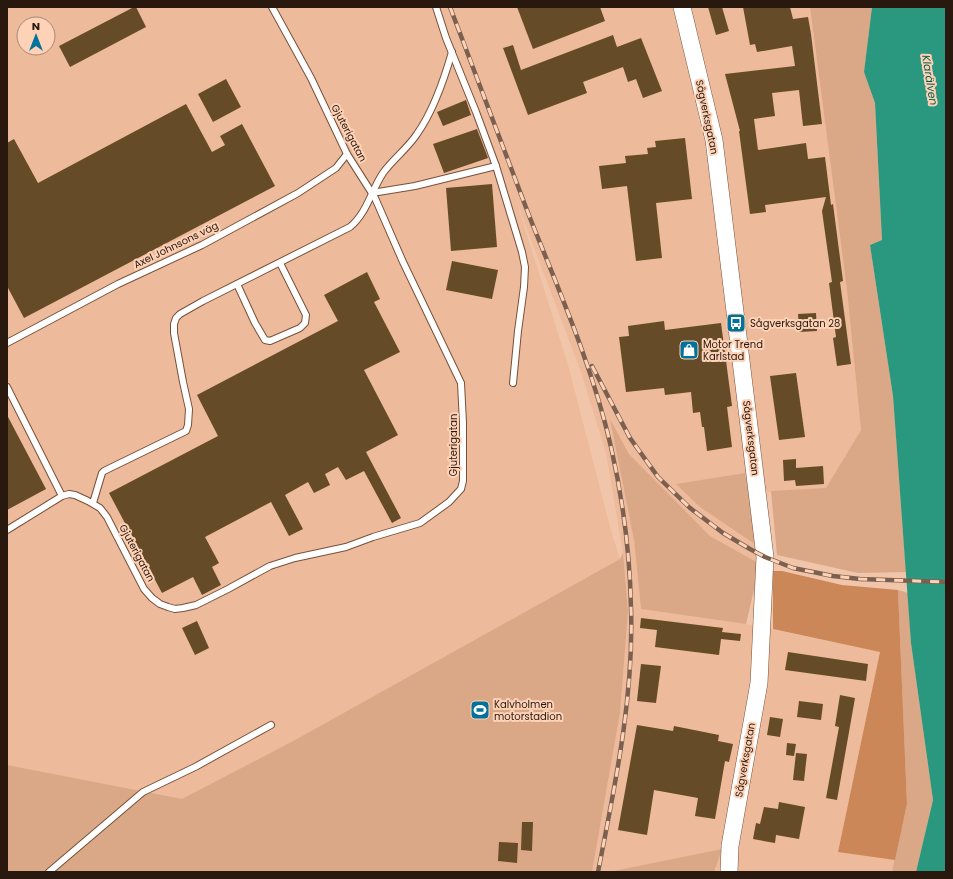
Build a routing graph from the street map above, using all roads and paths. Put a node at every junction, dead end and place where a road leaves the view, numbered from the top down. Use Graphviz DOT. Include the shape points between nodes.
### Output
graph roads {
  1 [pos="272,7"];
  2 [pos="436,7"];
  3 [pos="682,7"];
  4 [pos="452,52"];
  5 [pos="347,154"];
  6 [pos="496,166"];
  7 [pos="372,193"];
  8 [pos="280,262"];
  9 [pos="237,284"];
  10 [pos="7,343"];
  11 [pos="513,383"];
  12 [pos="7,387"];
  13 [pos="62,496"];
  14 [pos="93,504"];
  15 [pos="7,530"];
  16 [pos="271,725"];
  17 [pos="49,872"];
  18 [pos="729,872"];
  1 -- 5 [label="lane, Gjuterigatan" via="311,78"];
  2 -- 4 [label="lane"];
  3 -- 18 [label="street, Sågverksgatan" via="714,140 765,556 759,683 730,846"];
  4 -- 6 [label="lane"];
  4 -- 7 [label="lane" via="430,112 417,134 384,172"];
  5 -- 7 [label="lane, Gjuterigatan"];
  5 -- 10 [label="lane, Axel Johnsons väg" via="336,168 298,193 202,245 118,284"];
  6 -- 7 [label="lane" via="415,186"];
  6 -- 11 [label="lane" via="525,267"];
  7 -- 8 [label="lane" via="362,214 350,227"];
  7 -- 14 [label="lane, Gjuterigatan" via="462,383 461,489 449,502 420,523 346,547 270,566 196,606 175,609 160,604 144,589 107,518 100,508"];
  8 -- 9 [label="lane"];
  8 -- 9 [label="lane" via="306,315 305,323 300,328 270,341 265,340"];
  9 -- 14 [label="lane" via="176,318 174,333 189,409 186,430 104,471"];
  12 -- 13 [label="lane"];
  13 -- 14 [label="lane, Gjuterigatan" via="75,495"];
  13 -- 15 [label="lane"];
  16 -- 17 [label="lane" via="143,792"];
}
